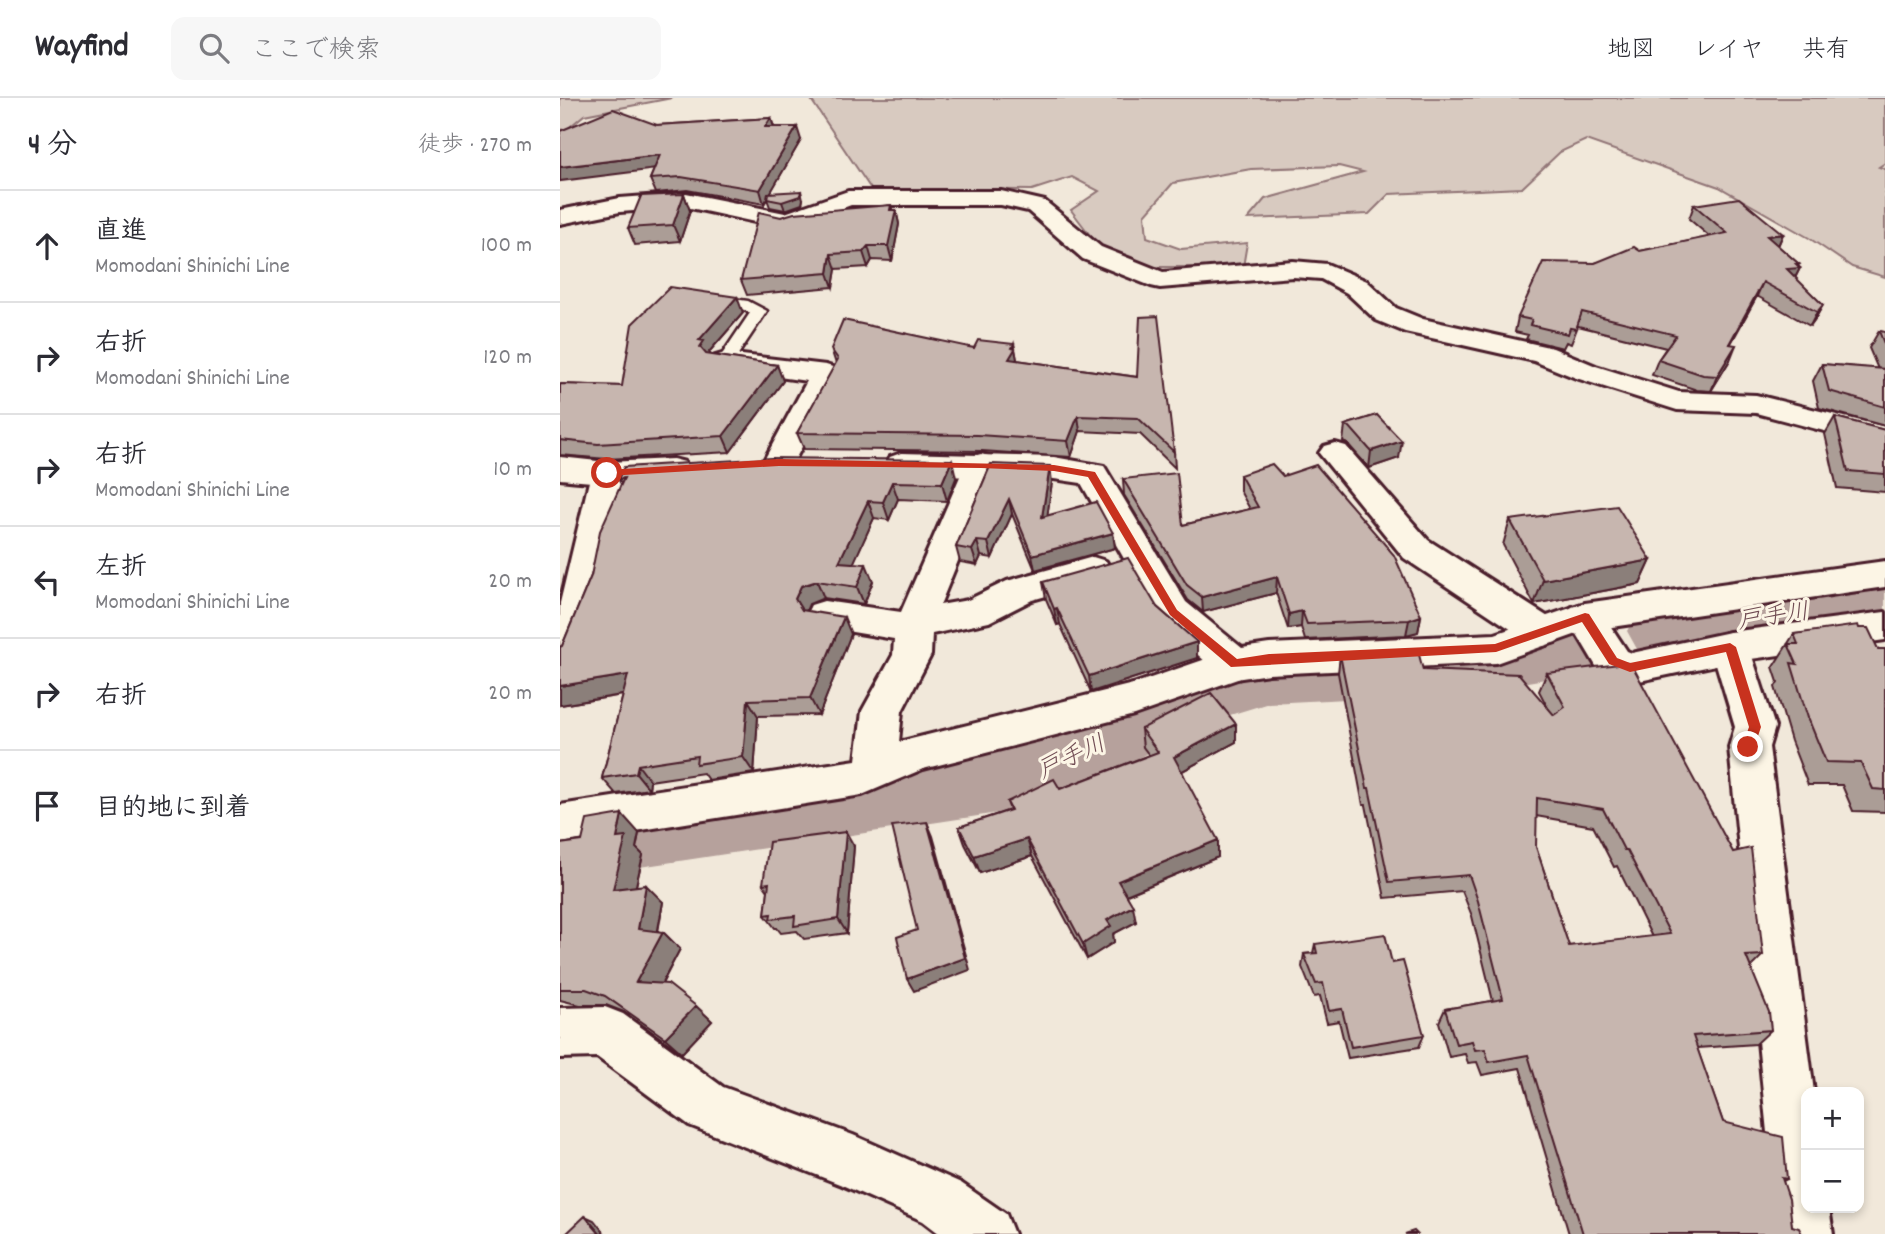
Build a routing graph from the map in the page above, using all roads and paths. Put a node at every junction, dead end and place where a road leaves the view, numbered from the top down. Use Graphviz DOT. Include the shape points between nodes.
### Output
graph roads {
  1 [pos="560,217"];
  2 [pos="695,298"];
  3 [pos="724,362"];
  4 [pos="1885,437"];
  5 [pos="1335,453"];
  6 [pos="820,463"];
  7 [pos="874,464"];
  8 [pos="981,465"];
  9 [pos="560,468"];
  10 [pos="703,468"];
  11 [pos="607,473"];
  12 [pos="1139,557"];
  13 [pos="1885,574"];
  14 [pos="824,615"];
  15 [pos="1585,617"];
  16 [pos="914,624"];
  17 [pos="1885,626"];
  18 [pos="1543,632"];
  19 [pos="1730,647"];
  20 [pos="560,652"];
  21 [pos="1235,664"];
  22 [pos="876,771"];
  23 [pos="560,824"];
  24 [pos="560,1033"];
  25 [pos="986,1234"];
  26 [pos="1805,1234"];
  1 -- 4 [label="street" via="620,205 686,200 787,221 848,198 1001,198 1036,206 1092,253 1160,280 1293,269 1327,272 1357,287 1385,314 1415,326 1543,354 1677,401 1756,404"];
  2 -- 3 [label="lane" via="743,304 759,311"];
  3 -- 6 [label="street" via="826,374 766,463"];
  5 -- 18 [label="street" via="1416,549"];
  7 -- 8 [label="street"];
  8 -- 12 [label="street" via="1091,474"];
  8 -- 16 [label="street"];
  9 -- 11 [label="street"];
  10 -- 11 [label="street"];
  11 -- 20 [label="street" via="582,593"];
  12 -- 16 [label="street" via="1020,590 976,612"];
  12 -- 21 [label="street" via="1173,612"];
  13 -- 15 [label="street"];
  14 -- 16 [label="street"];
  15 -- 18 [label="street"];
  15 -- 19 [label="street" via="1613,661 1630,668"];
  16 -- 22 [label="street" via="912,655 882,711"];
  17 -- 19 [label="street"];
  18 -- 21 [label="street" via="1496,648"];
  19 -- 26 [label="street" via="1755,727 1748,747"];
  21 -- 22 [label="street" via="1134,699 915,754"];
  22 -- 23 [label="street" via="862,777"];
  24 -- 25 [label="street" via="605,1032 707,1107 853,1162 942,1202"];
}
